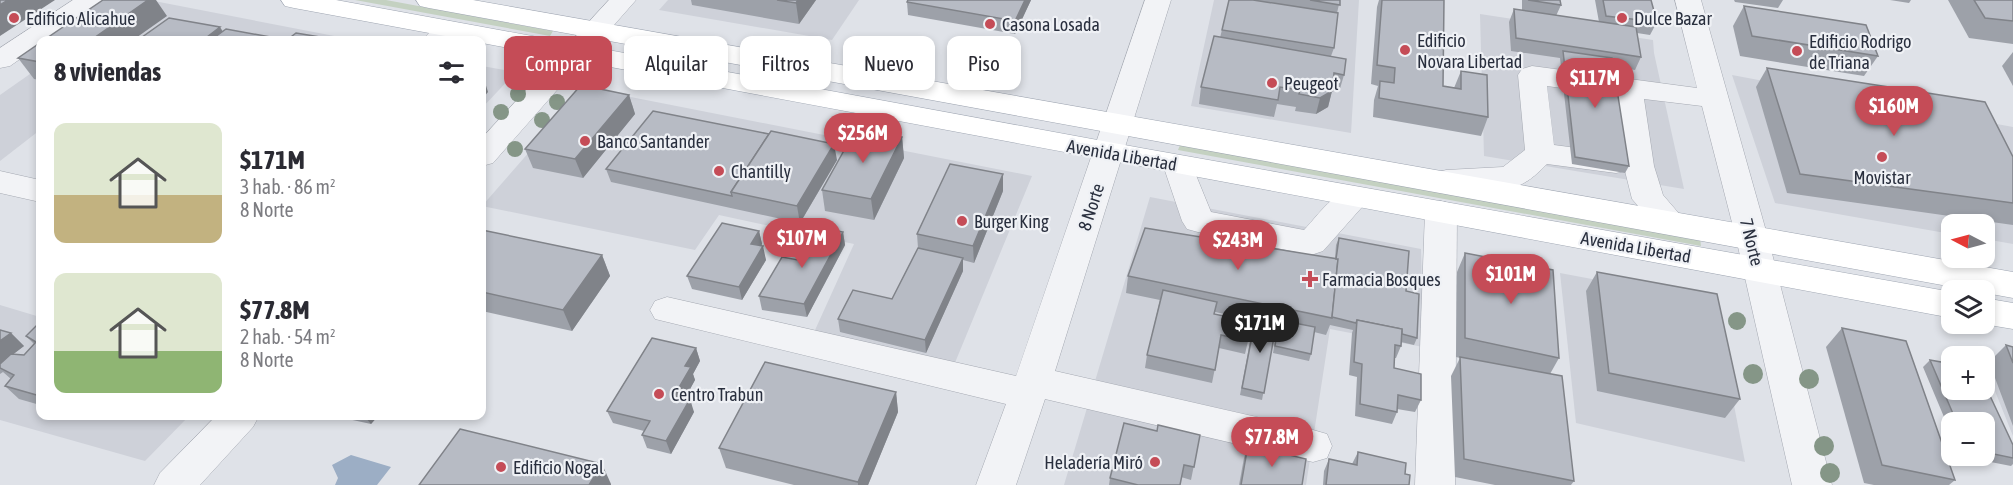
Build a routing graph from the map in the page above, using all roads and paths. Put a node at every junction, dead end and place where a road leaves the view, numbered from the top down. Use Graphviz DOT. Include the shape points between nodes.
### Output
graph roads {
  1 [pos="91,0"];
  2 [pos="294,0"];
  3 [pos="429,0"];
  4 [pos="623,0"];
  5 [pos="1158,0"];
  6 [pos="1688,0"];
  7 [pos="596,30"];
  8 [pos="442,35"];
  9 [pos="36,36"];
  10 [pos="36,36"];
  11 [pos="591,36"];
  12 [pos="486,41"];
  13 [pos="504,43"];
  14 [pos="612,58"];
  15 [pos="0,60"];
  16 [pos="1628,89"];
  17 [pos="542,90"];
  18 [pos="1714,99"];
  19 [pos="1114,138"];
  20 [pos="486,152"];
  21 [pos="1540,153"];
  22 [pos="1178,165"];
  23 [pos="1639,166"];
  24 [pos="0,182"];
  25 [pos="36,190"];
  26 [pos="1356,197"];
  27 [pos="1442,197"];
  28 [pos="1672,224"];
  29 [pos="1755,254"];
  30 [pos="2013,285"];
  31 [pos="1941,302"];
  32 [pos="667,310"];
  33 [pos="1995,313"];
  34 [pos="2013,316"];
  35 [pos="1031,387"];
  36 [pos="236,420"];
  37 [pos="1313,446"];
  38 [pos="174,485"];
  39 [pos="996,485"];
  40 [pos="1435,485"];
  41 [pos="1812,485"];
  1 -- 10 [label="street"];
  2 -- 8 [label="main road, Avenida Libertad"];
  3 -- 7 [label="main road, Avenida Libertad"];
  4 -- 7 [label="street"];
  5 -- 19 [label="street, 8 Norte"];
  6 -- 18 [label="street, 7 Norte"];
  7 -- 11 [label="street"];
  7 -- 19 [label="main road, Avenida Libertad"];
  9 -- 15 [label="street"];
  12 -- 13 [label="main road, Avenida Libertad"];
  14 -- 19 [label="main road, Avenida Libertad"];
  16 -- 18 [label="street"];
  16 -- 21 [label="street" via="1532,75"];
  16 -- 23 [label="street"];
  17 -- 20 [label="street"];
  18 -- 29 [label="street, 7 Norte"];
  19 -- 22 [label="main road, Avenida Libertad"];
  19 -- 27 [label="main road, Avenida Libertad"];
  19 -- 35 [label="street, 8 Norte"];
  21 -- 23 [label="street"];
  21 -- 27 [label="street" via="1510,177"];
  22 -- 26 [label="main road, Avenida Libertad"];
  22 -- 26 [label="street" via="1198,221 1311,243"];
  23 -- 28 [label="street" via="1648,199"];
  24 -- 25 [label="street"];
  26 -- 27 [label="main road, Avenida Libertad"];
  27 -- 28 [label="main road, Avenida Libertad"];
  27 -- 29 [label="main road, Avenida Libertad"];
  27 -- 40 [label="street"];
  28 -- 29 [label="main road, Avenida Libertad"];
  29 -- 30 [label="main road, Avenida Libertad"];
  29 -- 31 [label="main road, Avenida Libertad"];
  29 -- 41 [label="street, 7 Norte"];
  32 -- 35 [label="street"];
  33 -- 34 [label="main road"];
  35 -- 37 [label="street"];
  35 -- 39 [label="street, 8 Norte"];
  36 -- 38 [label="street"];
}
